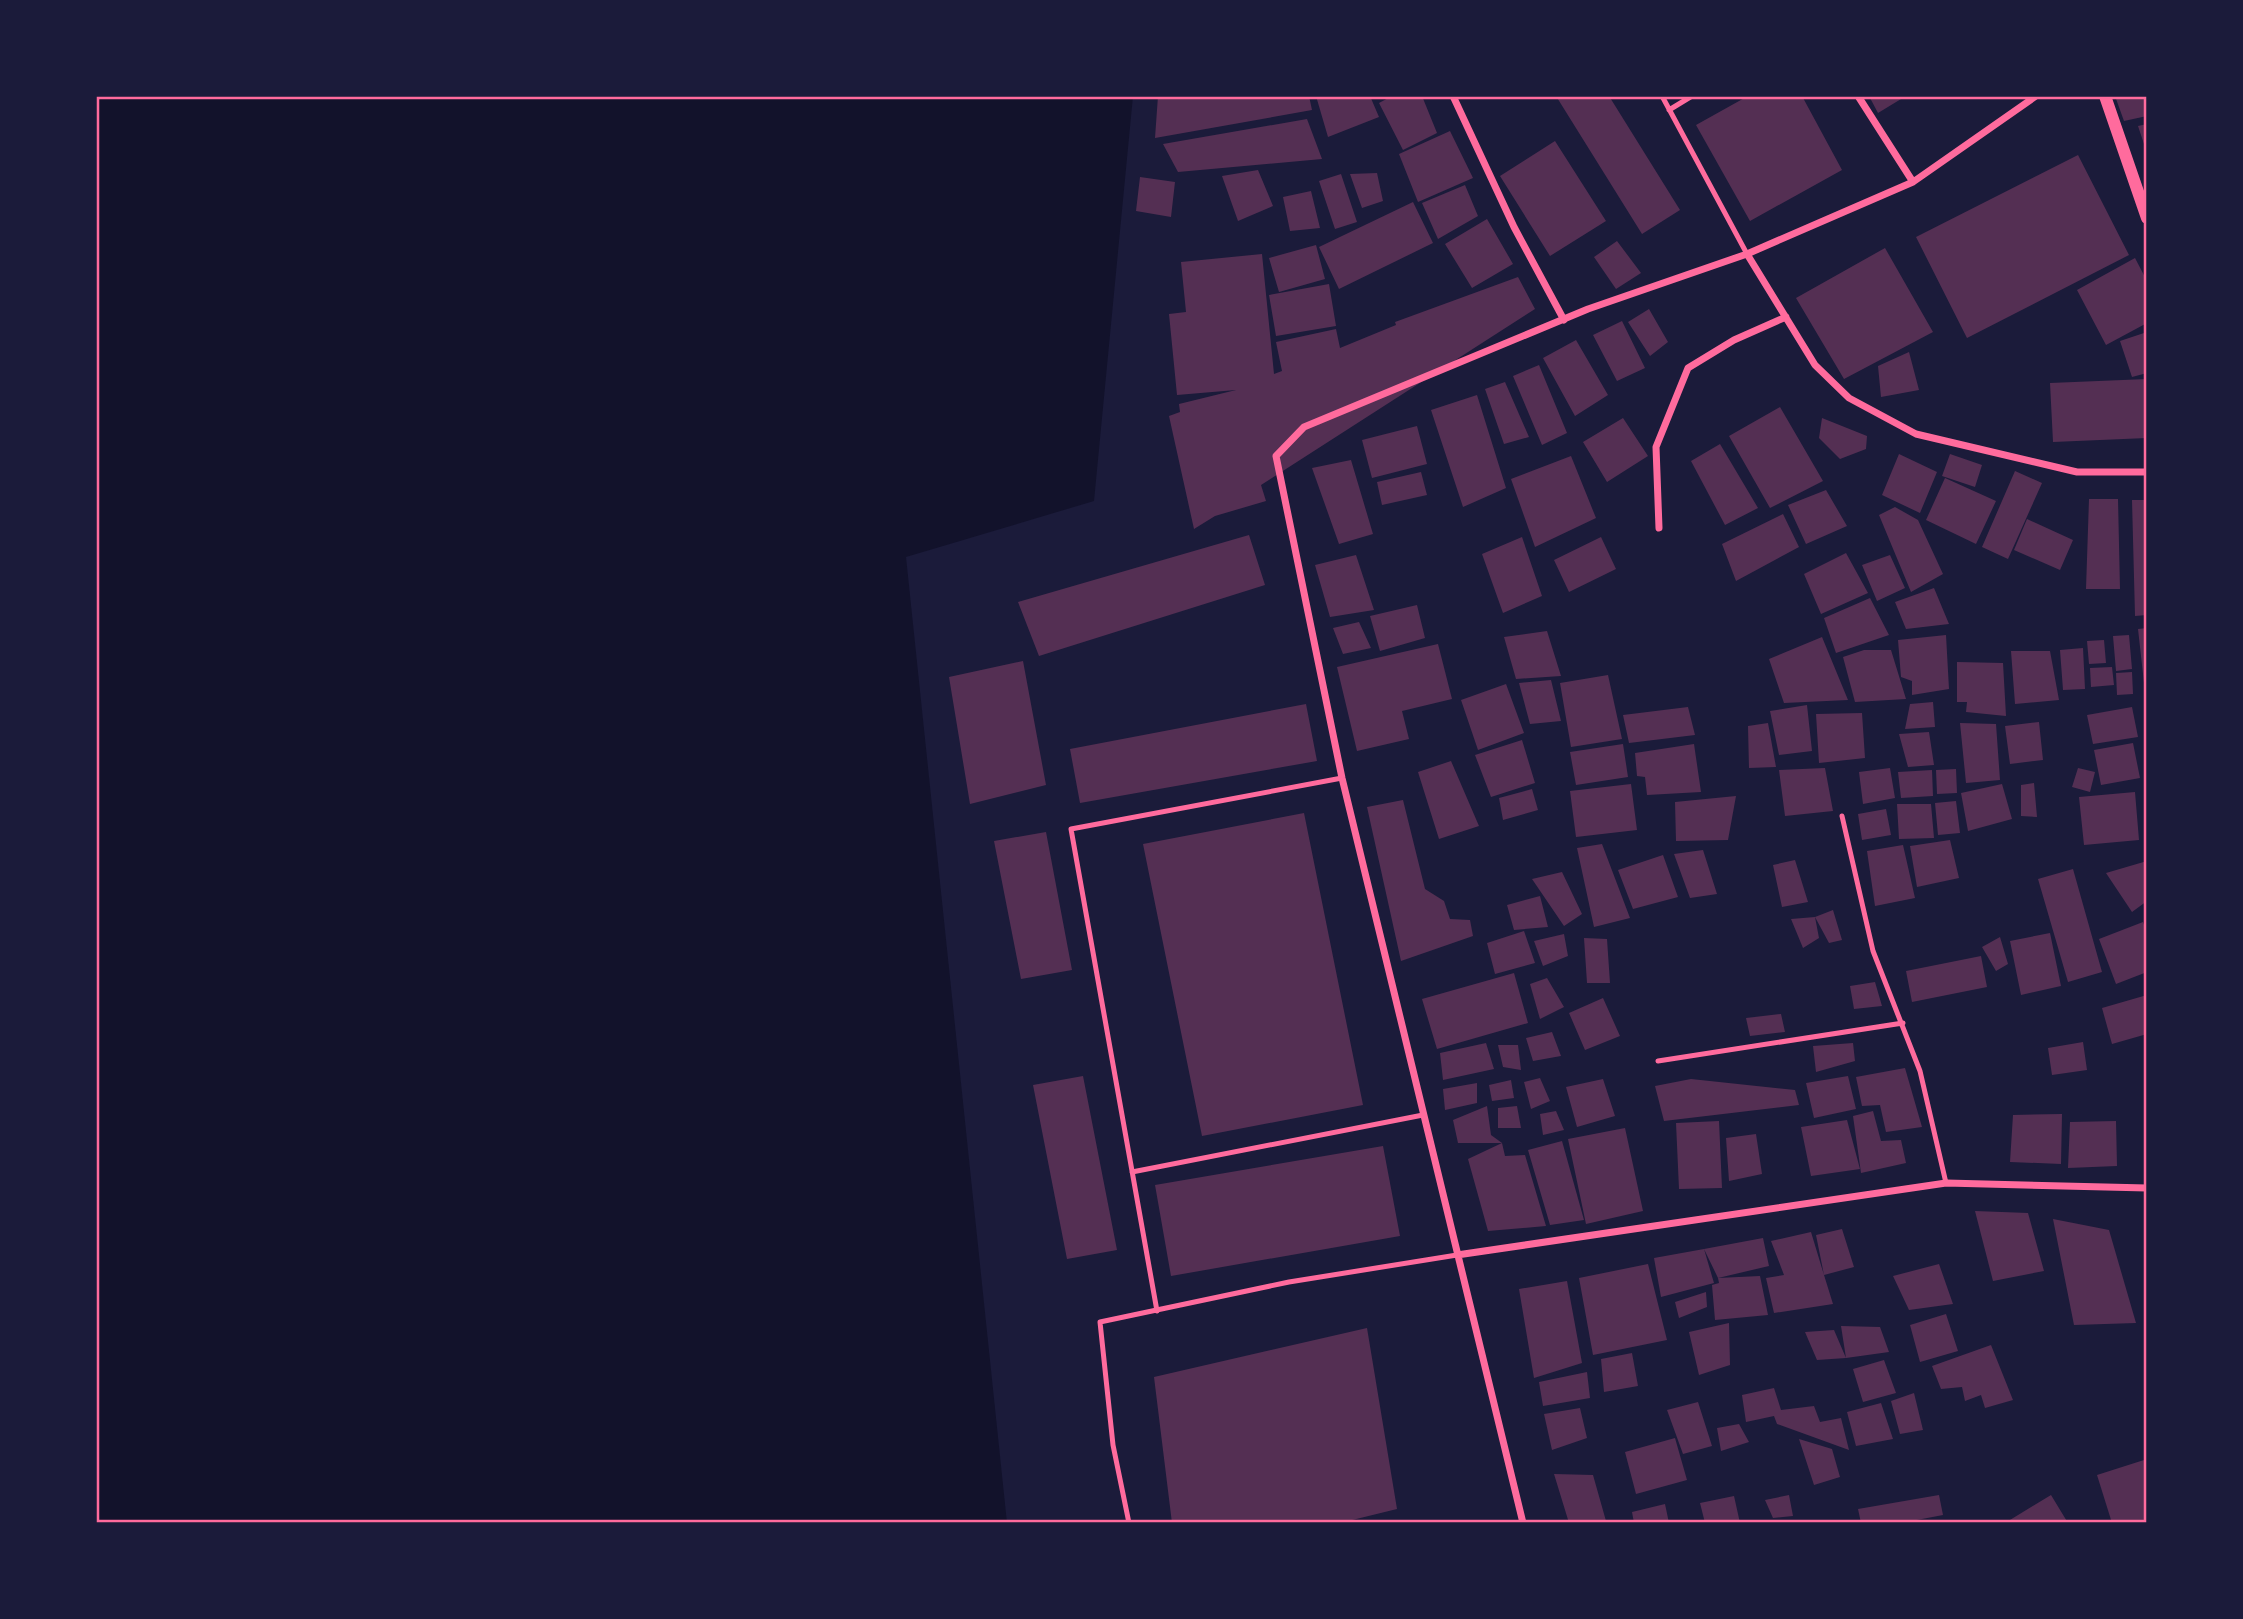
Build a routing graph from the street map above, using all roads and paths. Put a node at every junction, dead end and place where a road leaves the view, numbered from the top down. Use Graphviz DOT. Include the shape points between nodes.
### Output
graph roads {
  1 [pos="1452,96"];
  2 [pos="1662,96"];
  3 [pos="1692,96"];
  4 [pos="1858,96"];
  5 [pos="2036,96"];
  6 [pos="2105,96"];
  7 [pos="1669,110"];
  8 [pos="1913,182"];
  9 [pos="2147,218"];
  10 [pos="1747,254"];
  11 [pos="1786,317"];
  12 [pos="1564,320"];
  13 [pos="2147,472"];
  14 [pos="1659,528"];
  15 [pos="1342,778"];
  16 [pos="1842,816"];
  17 [pos="1903,1023"];
  18 [pos="1658,1061"];
  19 [pos="1423,1115"];
  20 [pos="1132,1172"];
  21 [pos="1946,1183"];
  22 [pos="2147,1188"];
  23 [pos="1457,1255"];
  24 [pos="1157,1311"];
  25 [pos="1129,1523"];
  26 [pos="1523,1523"];
  1 -- 12 [label="street"];
  2 -- 7 [label="lane"];
  3 -- 7 [label="lane"];
  4 -- 8 [label="street"];
  5 -- 8 [label="street"];
  6 -- 9 [label="street"];
  7 -- 10 [label="lane"];
  8 -- 10 [label="street"];
  10 -- 11 [label="street"];
  10 -- 12 [label="street"];
  11 -- 13 [label="street" via="1815,365 1849,398 1916,434 2077,472"];
  11 -- 14 [label="street" via="1734,340 1688,368 1656,447"];
  12 -- 15 [label="street" via="1304,427 1276,456"];
  15 -- 19 [label="street"];
  15 -- 20 [label="lane" via="1071,829"];
  16 -- 17 [label="lane" via="1873,951"];
  17 -- 18 [label="lane"];
  17 -- 21 [label="lane" via="1920,1071"];
  19 -- 20 [label="lane"];
  19 -- 23 [label="street"];
  20 -- 24 [label="lane"];
  21 -- 22 [label="street"];
  21 -- 23 [label="street"];
  23 -- 24 [label="lane" via="1289,1282"];
  23 -- 26 [label="street"];
  24 -- 25 [label="lane" via="1100,1322 1112,1445"];
}
